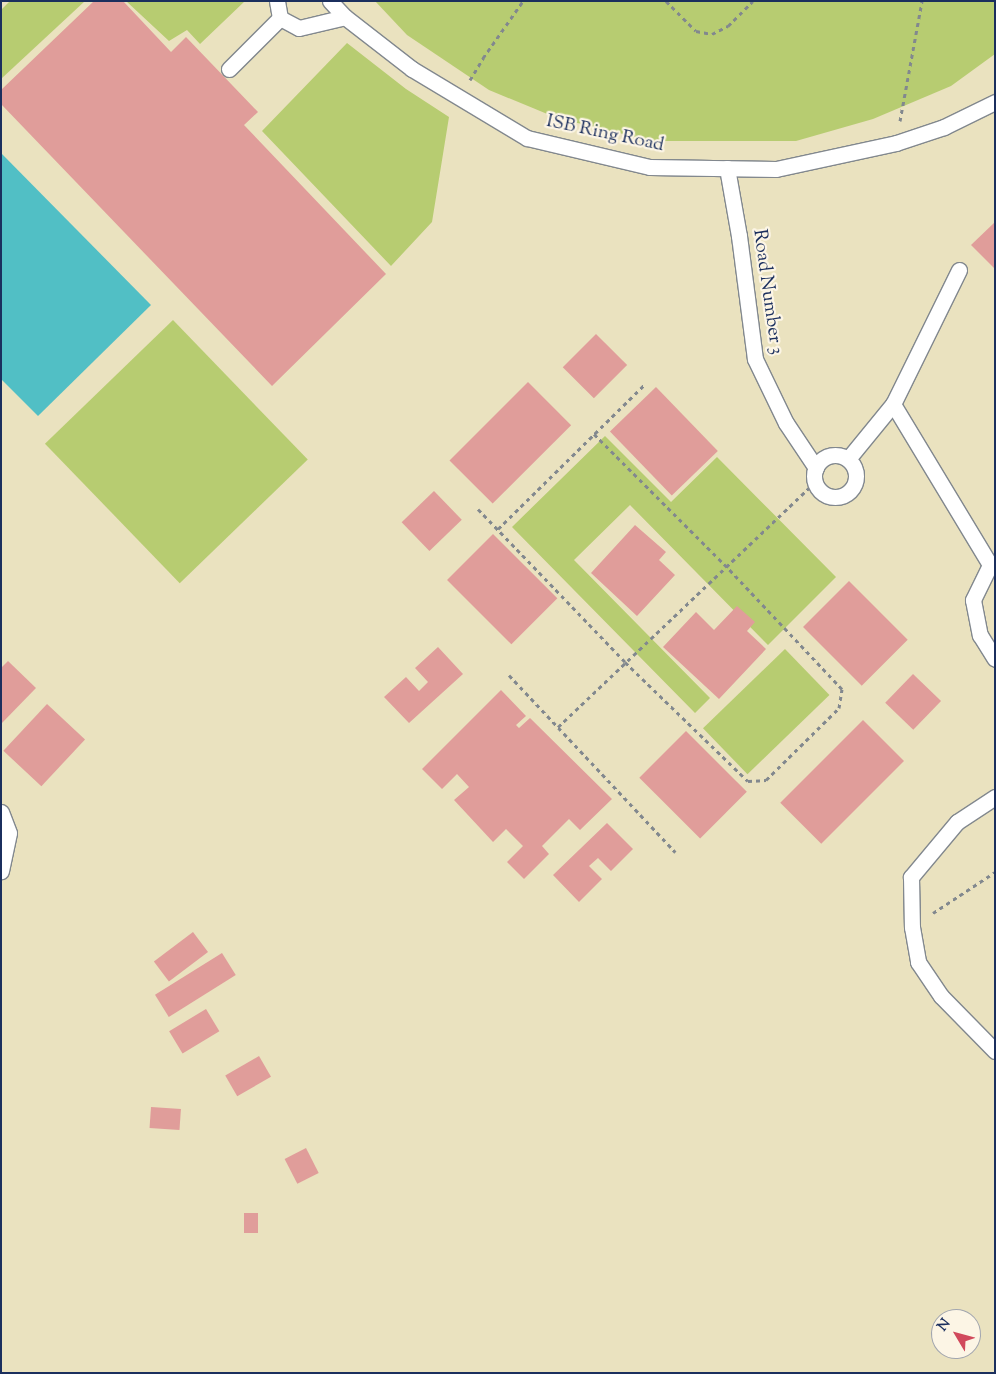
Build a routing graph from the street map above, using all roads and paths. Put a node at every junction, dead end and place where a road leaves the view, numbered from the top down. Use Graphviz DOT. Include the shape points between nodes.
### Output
graph roads {
  1 [pos="277,1"];
  2 [pos="330,1"];
  3 [pos="523,1"];
  4 [pos="666,1"];
  5 [pos="753,1"];
  6 [pos="922,1"];
  7 [pos="346,17"];
  8 [pos="280,18"];
  9 [pos="229,69"];
  10 [pos="460,98"];
  11 [pos="995,102"];
  12 [pos="896,143"];
  13 [pos="727,168"];
  14 [pos="959,270"];
  15 [pos="644,385"];
  16 [pos="892,404"];
  17 [pos="594,434"];
  18 [pos="848,460"];
  19 [pos="815,475"];
  20 [pos="478,509"];
  21 [pos="498,529"];
  22 [pos="727,567"];
  23 [pos="995,659"];
  24 [pos="625,662"];
  25 [pos="509,675"];
  26 [pos="558,727"];
  27 [pos="995,797"];
  28 [pos="1,812"];
  29 [pos="675,852"];
  30 [pos="1,871"];
  31 [pos="995,872"];
  32 [pos="912,927"];
  33 [pos="995,1051"];
  1 -- 8 [label="lane"];
  2 -- 7 [label="lane, ISB Ring Road"];
  3 -- 10 [label="path"];
  4 -- 5 [label="path" via="696,31 712,34 728,26"];
  6 -- 12 [label="path"];
  7 -- 8 [label="lane" via="299,28"];
  7 -- 10 [label="lane, ISB Ring Road" via="412,69"];
  8 -- 9 [label="lane"];
  10 -- 13 [label="lane, ISB Ring Road" via="527,138 650,167"];
  11 -- 12 [label="lane, ISB Ring Road" via="944,127"];
  12 -- 13 [label="lane, ISB Ring Road" via="776,168"];
  13 -- 19 [label="lane, Road Number 3" via="740,236 754,360"];
  14 -- 16 [label="lane"];
  15 -- 17 [label="path"];
  16 -- 18 [label="lane"];
  16 -- 23 [label="lane" via="990,565 973,600 980,635"];
  17 -- 21 [label="path"];
  17 -- 22 [label="path"];
  18 -- 19 [label="lane" via="834,455 827,457"];
  18 -- 19 [label="lane" via="856,475 850,491 834,497 818,490"];
  19 -- 22 [label="path"];
  20 -- 21 [label="path"];
  21 -- 24 [label="path"];
  22 -- 24 [label="path"];
  22 -- 24 [label="path" via="842,689 839,708 766,780 748,781"];
  24 -- 26 [label="path"];
  25 -- 26 [label="path"];
  26 -- 29 [label="path"];
  27 -- 32 [label="lane" via="957,822 911,877"];
  28 -- 30 [label="lane" via="9,833"];
  31 -- 32 [label="path"];
  32 -- 33 [label="lane" via="918,962 941,996"];
}
